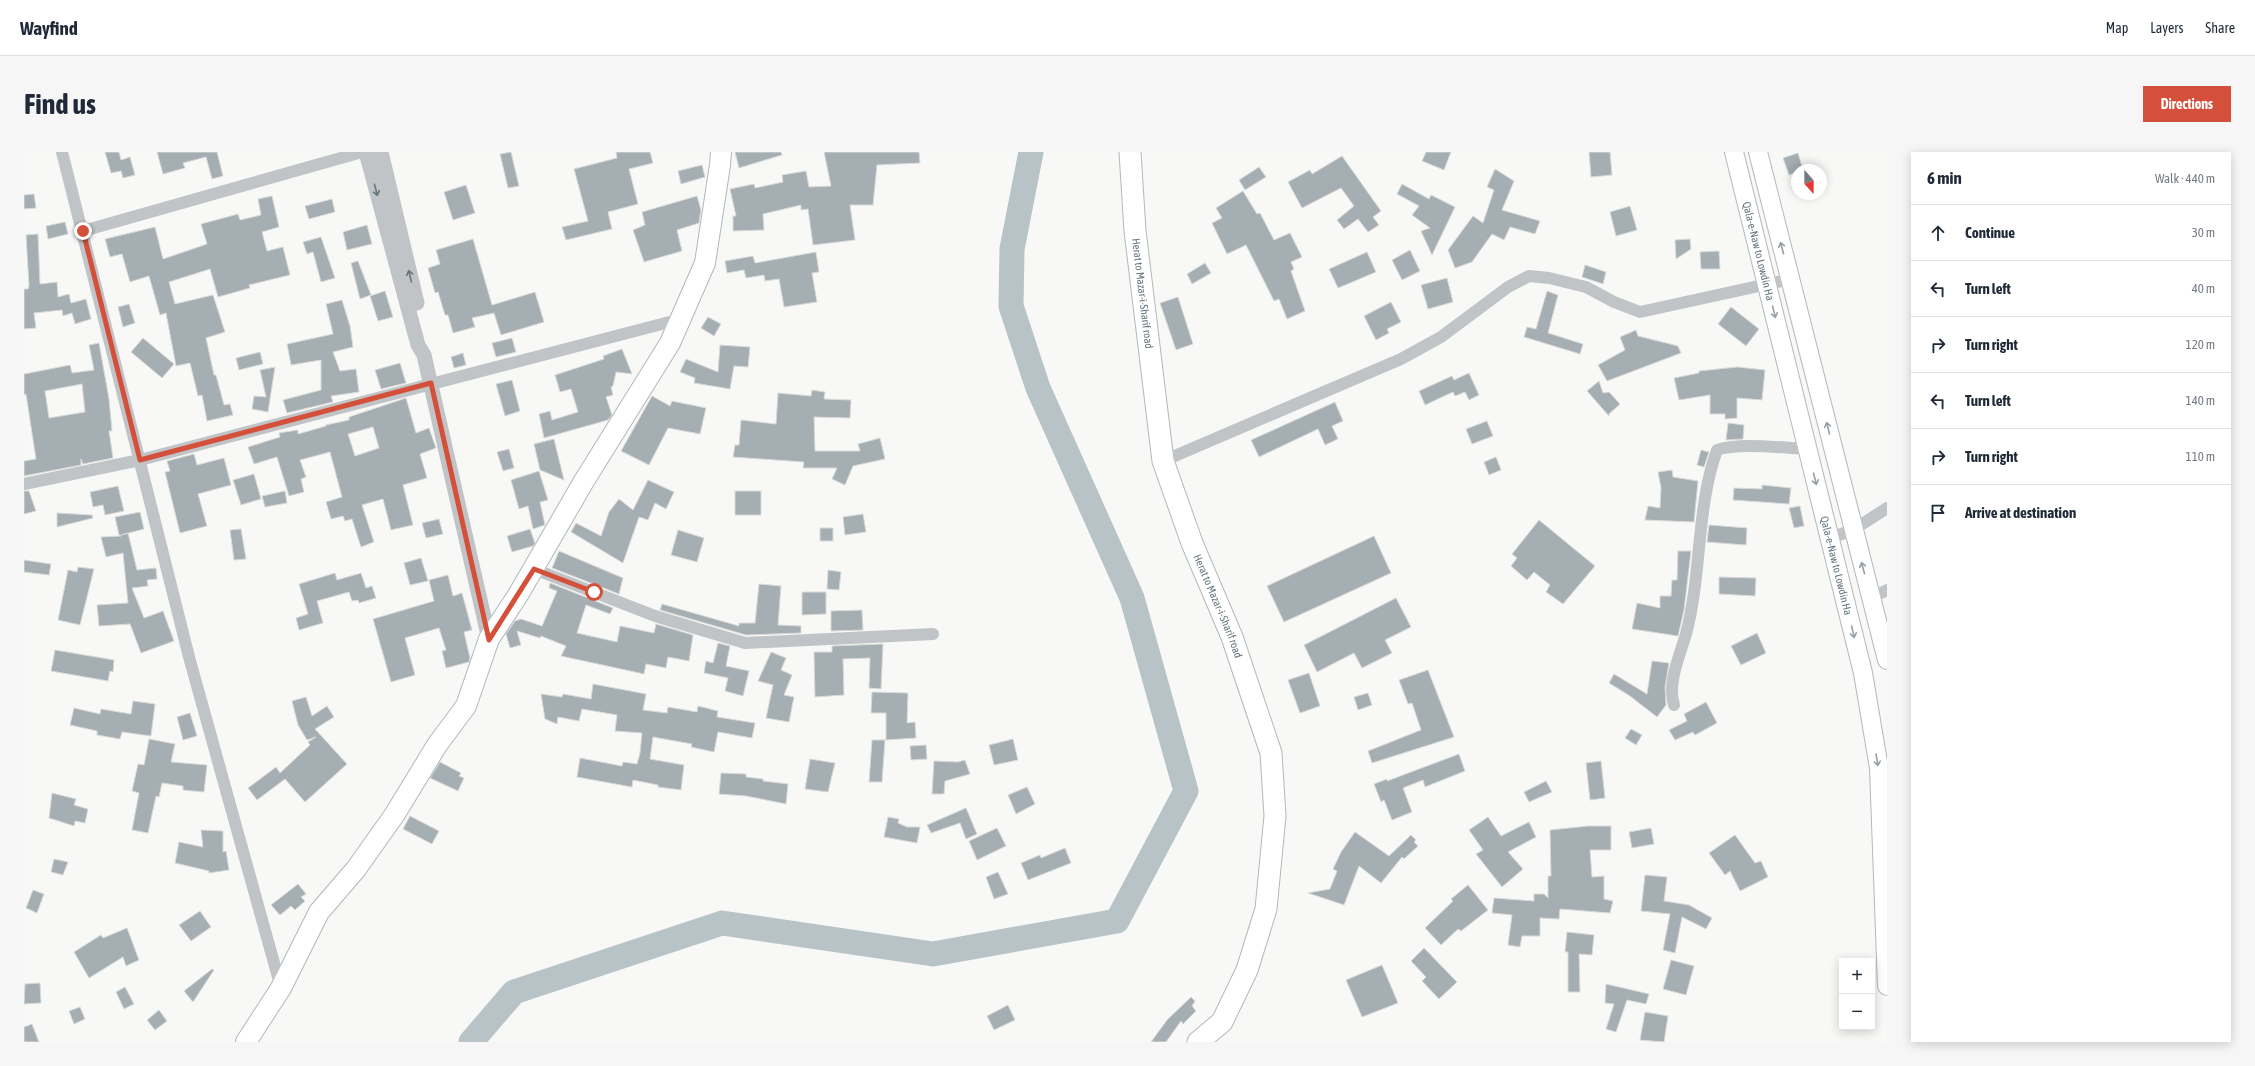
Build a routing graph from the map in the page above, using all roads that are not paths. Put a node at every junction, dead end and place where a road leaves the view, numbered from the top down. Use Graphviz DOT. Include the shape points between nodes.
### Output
graph roads {
  1 [pos="62,152"];
  2 [pos="362,152"];
  3 [pos="366,152"];
  4 [pos="381,152"];
  5 [pos="721,152"];
  6 [pos="1130,152"];
  7 [pos="1734,152"];
  8 [pos="1758,152"];
  9 [pos="83,231"];
  10 [pos="1791,279"];
  11 [pos="1766,284"];
  12 [pos="681,319"];
  13 [pos="424,354"];
  14 [pos="431,383"];
  15 [pos="1808,449"];
  16 [pos="140,460"];
  17 [pos="1163,461"];
  18 [pos="24,484"];
  19 [pos="1887,508"];
  20 [pos="1853,530"];
  21 [pos="1830,538"];
  22 [pos="534,569"];
  23 [pos="1887,590"];
  24 [pos="1871,598"];
  25 [pos="934,634"];
  26 [pos="489,640"];
  27 [pos="1887,660"];
  28 [pos="1674,705"];
  29 [pos="1887,986"];
  30 [pos="281,988"];
  31 [pos="246,1042"];
  32 [pos="1198,1042"];
  1 -- 9 [label="street"];
  2 -- 9 [label="street"];
  3 -- 13 [label="street, one-way" via="418,345"];
  13 -- 4 [label="street, one-way" via="426,344"];
  5 -- 12 [label="main road" via="705,263"];
  6 -- 17 [label="highway, Herat to Mazar-i-Sharif road" via="1135,231"];
  7 -- 11 [label="main road, Qala-e-Naw to Lowdin Ha"];
  10 -- 8 [label="main road, one-way"];
  9 -- 16 [label="street"];
  10 -- 11 [label="street"];
  20 -- 10 [label="main road, one-way"];
  11 -- 15 [label="main road, Qala-e-Naw to Lowdin Ha, one-way"];
  11 -- 17 [label="street" via="1640,312 1586,287 1529,276 1508,287 1441,337 1401,359"];
  12 -- 14 [label="street"];
  12 -- 22 [label="main road" via="670,342 584,481"];
  13 -- 14 [label="street"];
  14 -- 16 [label="street"];
  14 -- 26 [label="street"];
  15 -- 21 [label="main road, Qala-e-Naw to Lowdin Ha, one-way"];
  15 -- 28 [label="street" via="1724,447 1717,450 1704,507 1690,619 1672,687"];
  16 -- 18 [label="street"];
  16 -- 30 [label="street" via="189,657"];
  17 -- 32 [label="highway, Herat to Mazar-i-Sharif road" via="1192,543 1232,637 1271,753 1275,816 1266,909 1247,970 1222,1022"];
  19 -- 20 [label="street"];
  20 -- 21 [label="street"];
  24 -- 20 [label="main road, one-way"];
  21 -- 29 [label="main road, Qala-e-Naw to Lowdin Ha, one-way" via="1863,673 1879,768"];
  22 -- 25 [label="street" via="654,616 744,643"];
  22 -- 26 [label="main road"];
  23 -- 24 [label="street"];
  24 -- 27 [label="main road"];
  26 -- 30 [label="main road" via="466,706 437,745 395,814 356,869 319,912"];
  30 -- 31 [label="main road"];
}
